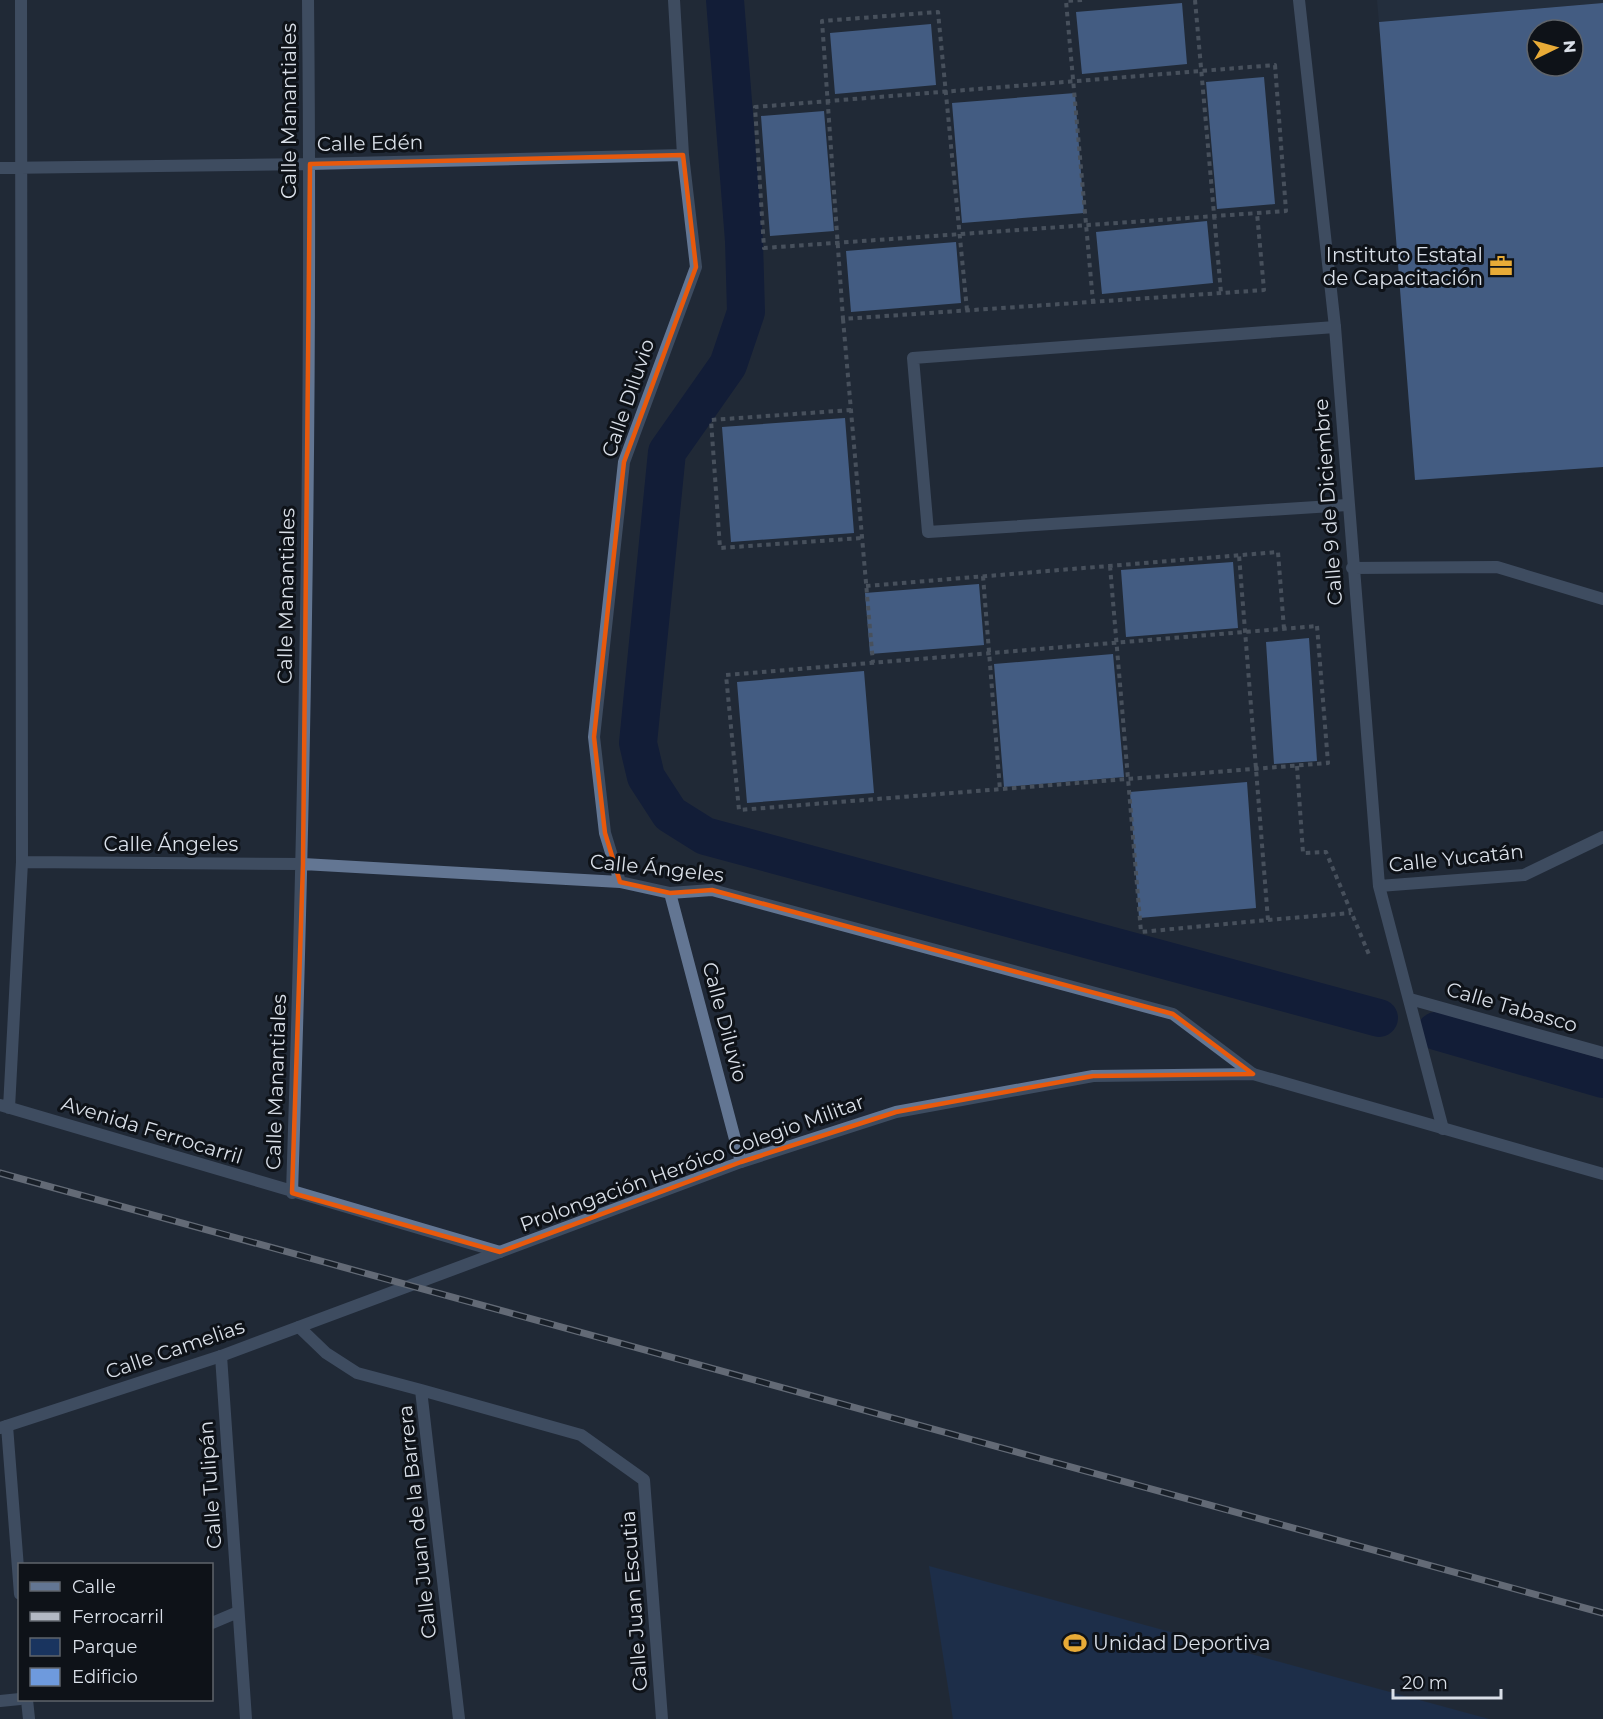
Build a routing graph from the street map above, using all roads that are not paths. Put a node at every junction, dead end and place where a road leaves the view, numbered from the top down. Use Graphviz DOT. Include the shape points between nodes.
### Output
graph roads {
  1 [pos="21,0"];
  2 [pos="308,0"];
  3 [pos="674,0"];
  4 [pos="1299,0"];
  5 [pos="683,155"];
  6 [pos="310,164"];
  7 [pos="22,167"];
  8 [pos="0,168"];
  9 [pos="1335,327"];
  10 [pos="1347,505"];
  11 [pos="1352,568"];
  12 [pos="1603,599"];
  13 [pos="1603,837"];
  14 [pos="22,862"];
  15 [pos="303,864"];
  16 [pos="620,882"];
  17 [pos="1379,886"];
  18 [pos="670,893"];
  19 [pos="1410,999"];
  20 [pos="1603,1053"];
  21 [pos="1254,1074"];
  22 [pos="5,1107"];
  23 [pos="1443,1129"];
  24 [pos="741,1162"];
  25 [pos="1603,1174"];
  26 [pos="292,1193"];
  27 [pos="500,1252"];
  28 [pos="362,1304"];
  29 [pos="299,1327"];
  30 [pos="221,1356"];
  31 [pos="421,1390"];
  32 [pos="4,1427"];
  33 [pos="18,1573"];
  34 [pos="238,1612"];
  35 [pos="213,1623"];
  36 [pos="18,1699"];
  37 [pos="0,1701"];
  38 [pos="27,1701"];
  39 [pos="29,1719"];
  40 [pos="246,1719"];
  41 [pos="459,1719"];
  42 [pos="662,1719"];
  1 -- 7 [label="street"];
  2 -- 6 [label="street, Calle Manantiales"];
  3 -- 5 [label="street, Calle Diluvio"];
  4 -- 9 [label="street, Calle 9 de Diciembre"];
  5 -- 6 [label="street, Calle Edén"];
  5 -- 16 [label="street, Calle Diluvio" via="696,267 624,462 594,737 605,833"];
  6 -- 7 [label="street, Calle Edén"];
  6 -- 15 [label="street, Calle Manantiales"];
  7 -- 8 [label="street, Calle Edén"];
  7 -- 14 [label="street"];
  9 -- 10 [label="street, Calle 9 de Diciembre"];
  9 -- 10 [label="street" via="913,358 928,532"];
  10 -- 11 [label="street, Calle 9 de Diciembre"];
  11 -- 12 [label="street" via="1497,567"];
  11 -- 17 [label="street, Calle 9 de Diciembre"];
  13 -- 17 [label="street, Calle Yucatán" via="1524,875"];
  14 -- 15 [label="street, Calle Ángeles"];
  14 -- 22 [label="street"];
  15 -- 16 [label="street, Calle Ángeles"];
  15 -- 26 [label="street, Calle Manantiales"];
  16 -- 18 [label="street, Calle Ángeles"];
  17 -- 19 [label="street, Calle 9 de Diciembre"];
  18 -- 21 [label="street, Calle Ángeles" via="712,890 1173,1014"];
  18 -- 24 [label="street, Calle Diluvio"];
  19 -- 20 [label="street, Calle Tabasco"];
  19 -- 23 [label="street, Calle 9 de Diciembre"];
  21 -- 23 [label="street, Prolongación Heróico Colegio Militar"];
  21 -- 24 [label="street, Prolongación Heróico Colegio Militar" via="1093,1076 896,1112"];
  22 -- 26 [label="street, Avenida Ferrocarril"];
  23 -- 25 [label="street, Prolongación Heróico Colegio Militar"];
  24 -- 27 [label="street, Prolongación Heróico Colegio Militar"];
  26 -- 27 [label="street, Avenida Ferrocarril"];
  27 -- 28 [label="street, Prolongación Heróico Colegio Militar"];
  28 -- 29 [label="street, Calle Camelias"];
  29 -- 30 [label="street, Calle Camelias"];
  29 -- 31 [label="street, Calle Juan de la Barrera" via="326,1353 357,1373"];
  30 -- 32 [label="street, Calle Camelias"];
  30 -- 34 [label="street, Calle Tulipán"];
  31 -- 41 [label="street, Calle Juan de la Barrera"];
  31 -- 42 [label="street, Calle Juan Escutia" via="581,1435 644,1480"];
  32 -- 33 [label="street"];
  34 -- 35 [label="street"];
  34 -- 40 [label="street, Calle Tulipán"];
  36 -- 37 [label="street"];
  38 -- 39 [label="street"];
}
